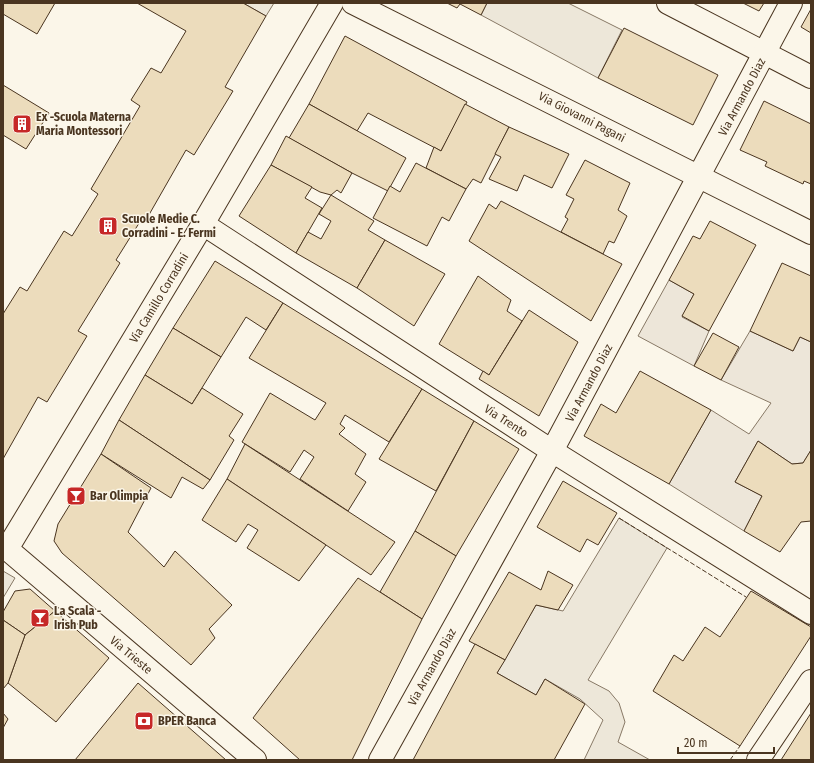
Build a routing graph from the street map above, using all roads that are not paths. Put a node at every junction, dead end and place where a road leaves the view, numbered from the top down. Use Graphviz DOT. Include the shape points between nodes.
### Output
graph roads {
  1 [pos="332,3"];
  2 [pos="353,3"];
  3 [pos="668,3"];
  4 [pos="791,3"];
  5 [pos="765,53"];
  6 [pos="811,77"];
  7 [pos="700,176"];
  8 [pos="203,224"];
  9 [pos="811,233"];
  10 [pos="552,451"];
  11 [pos="5,548"];
  12 [pos="811,613"];
  13 [pos="811,681"];
  14 [pos="255,760"];
  15 [pos="380,760"];
  16 [pos="758,760"];
  1 -- 8 [label="street, Via Camillo Corradini"];
  2 -- 7 [label="street, Via Giovanni Pagani"];
  3 -- 5 [label="street"];
  4 -- 5 [label="street, Via Armando Diaz"];
  5 -- 6 [label="street"];
  5 -- 7 [label="street, Via Armando Diaz"];
  7 -- 9 [label="street, Via Giovanni Pagani"];
  7 -- 10 [label="street, Via Armando Diaz"];
  8 -- 10 [label="street, Via Trento"];
  8 -- 11 [label="street, Via Camillo Corradini"];
  10 -- 12 [label="street, Via Trento"];
  10 -- 15 [label="street, Via Armando Diaz"];
  11 -- 14 [label="street, Via Trieste"];
  13 -- 16 [label="street"];
}
